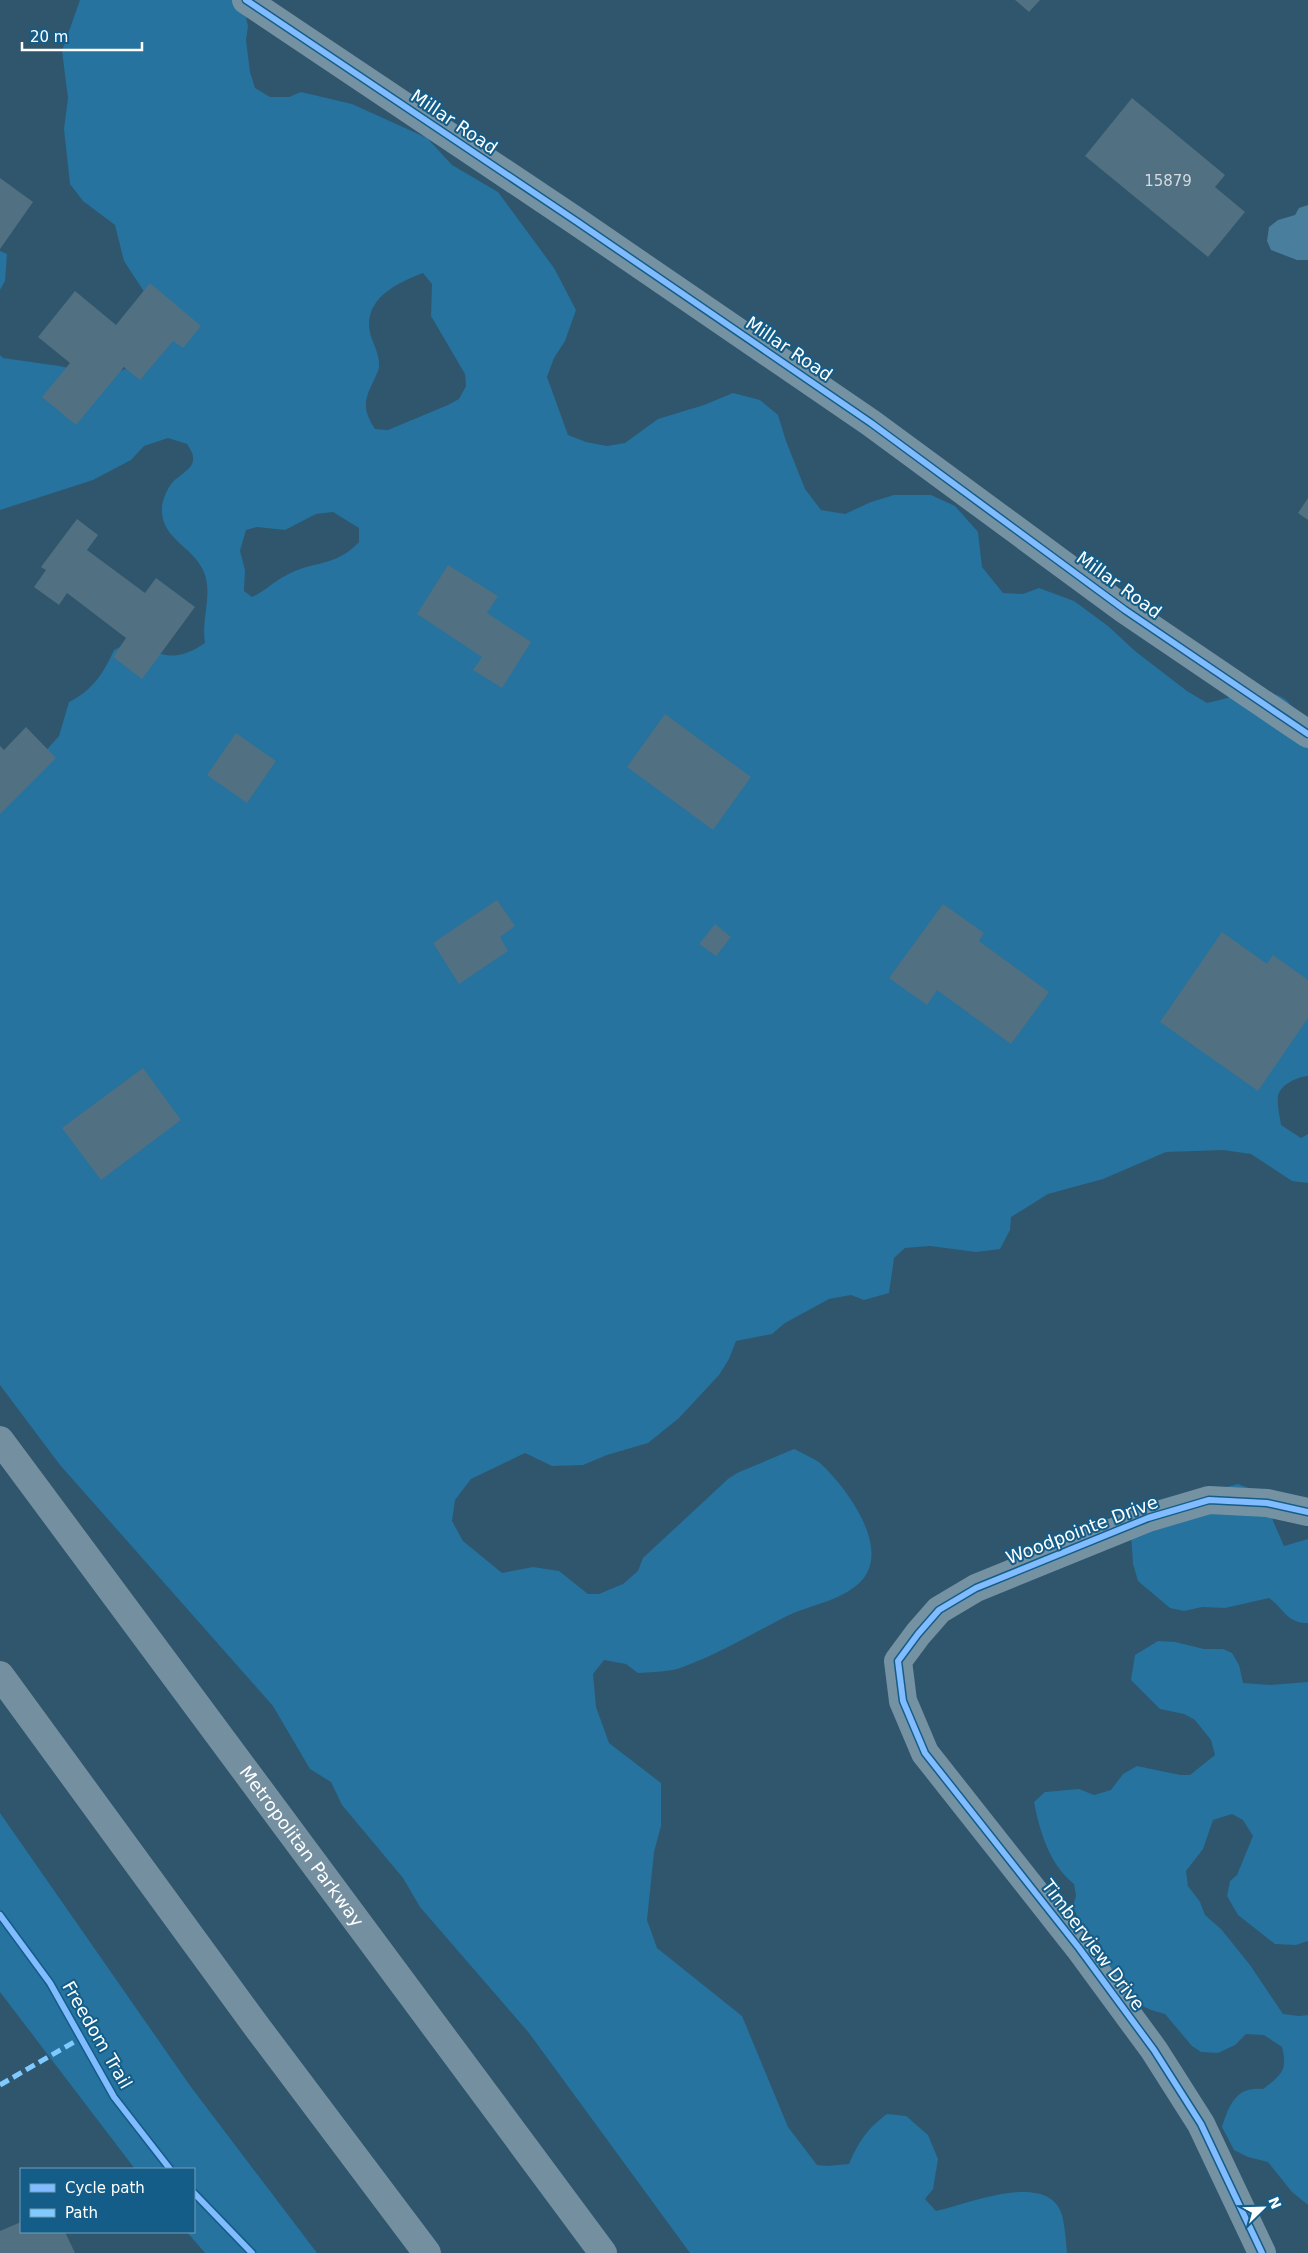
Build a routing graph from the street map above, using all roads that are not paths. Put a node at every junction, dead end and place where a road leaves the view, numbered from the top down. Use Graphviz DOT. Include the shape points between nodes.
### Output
graph roads {
  1 [pos="246,0"];
  2 [pos="1308,734"];
  3 [pos="0,1440"];
  4 [pos="1308,1512"];
  5 [pos="898,1661"];
  6 [pos="0,1675"];
  7 [pos="427,2253"];
  8 [pos="603,2253"];
  9 [pos="1262,2253"];
  1 -- 2 [label="street, Millar Road" via="871,424 1125,610"];
  3 -- 8 [label="main road, Metropolitan Parkway"];
  4 -- 5 [label="street, Woodpointe Drive" via="1267,1503 1209,1500 1148,1518 976,1588 939,1610"];
  5 -- 9 [label="street, Timberview Drive" via="903,1701 925,1753 1079,1948 1154,2050 1201,2124"];
  6 -- 7 [label="main road" via="251,2019"];
}
